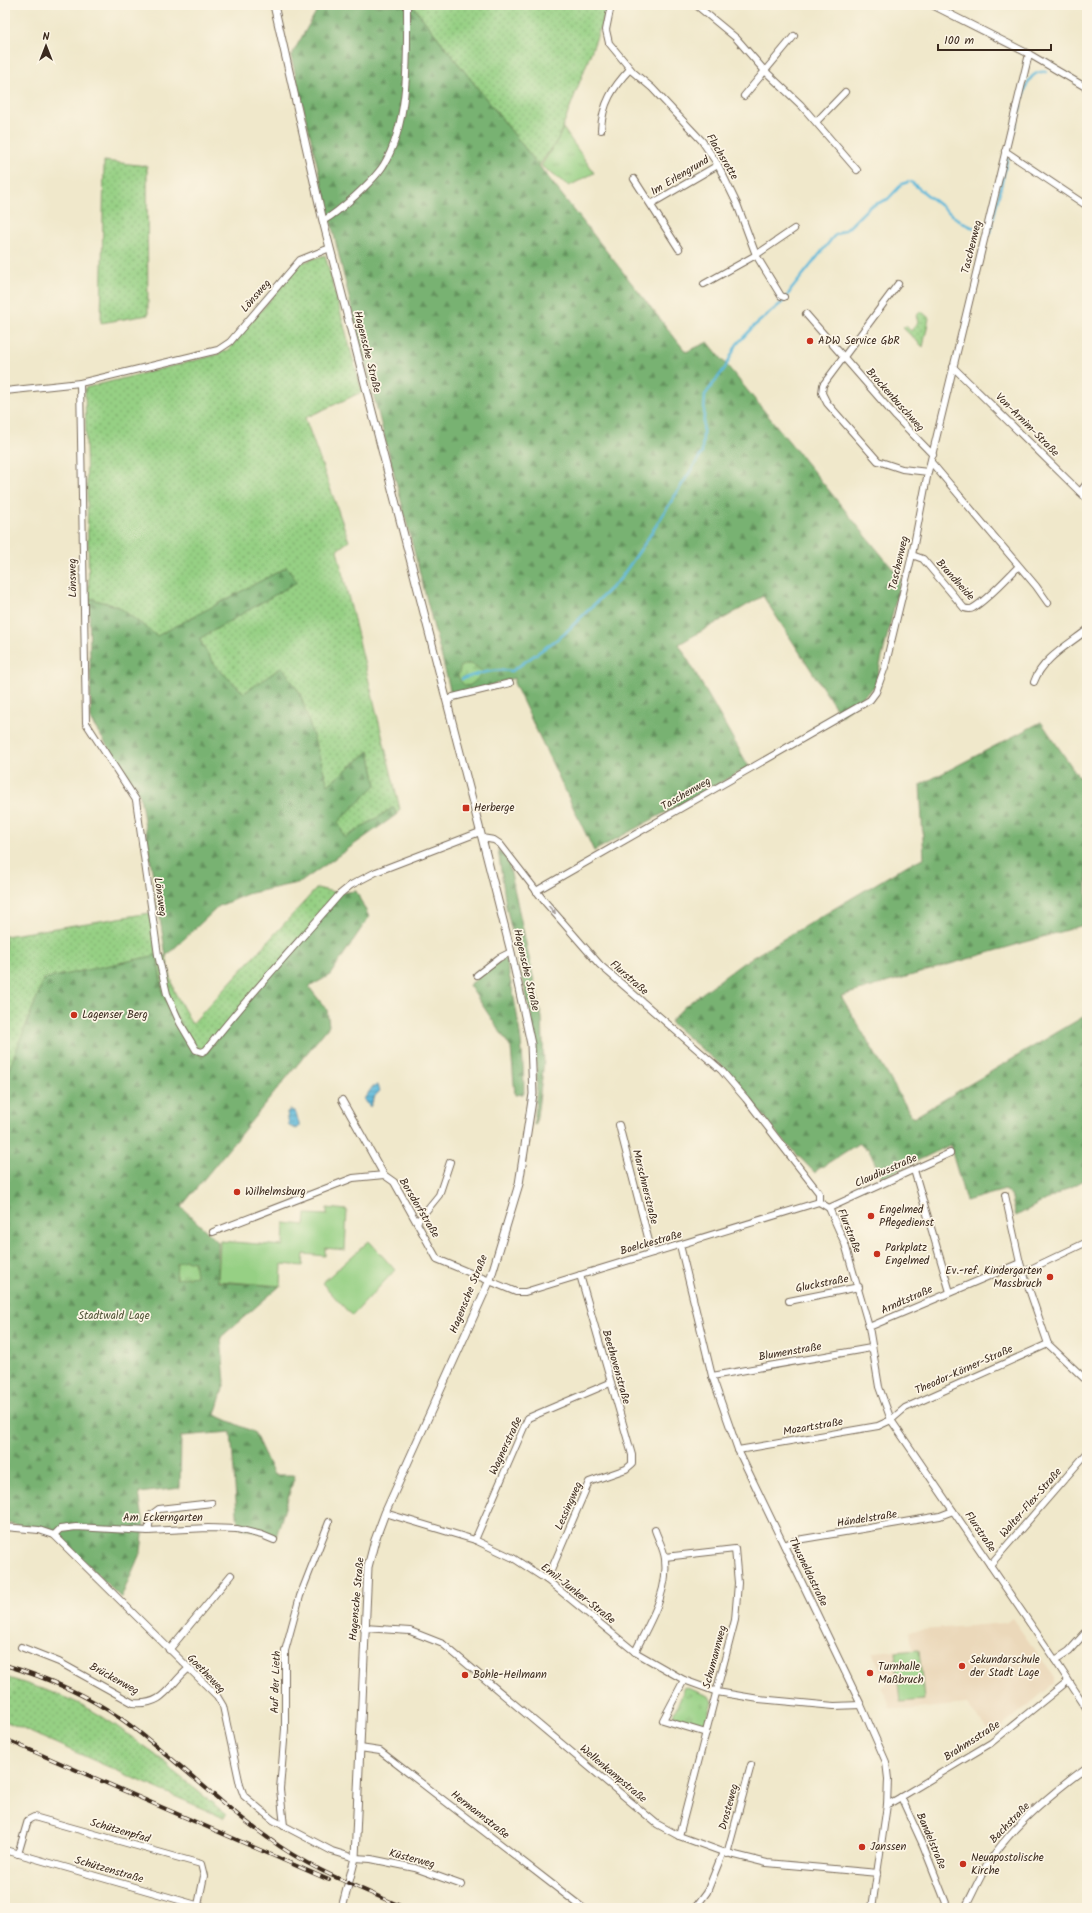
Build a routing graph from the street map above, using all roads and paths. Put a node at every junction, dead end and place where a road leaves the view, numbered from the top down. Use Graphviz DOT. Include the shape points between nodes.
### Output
graph roads {
  1 [pos="274,5"];
  2 [pos="406,5"];
  3 [pos="611,5"];
  4 [pos="696,5"];
  5 [pos="932,5"];
  6 [pos="950,5"];
  7 [pos="947,12"];
  8 [pos="794,36"];
  9 [pos="1029,54"];
  10 [pos="630,68"];
  11 [pos="764,70"];
  12 [pos="1087,88"];
  13 [pos="845,92"];
  14 [pos="744,96"];
  15 [pos="817,121"];
  16 [pos="601,130"];
  17 [pos="1005,151"];
  18 [pos="718,165"];
  19 [pos="857,170"];
  20 [pos="634,179"];
  21 [pos="651,204"];
  22 [pos="1087,206"];
  23 [pos="323,221"];
  24 [pos="794,229"];
  25 [pos="330,248"];
  26 [pos="679,249"];
  27 [pos="756,255"];
  28 [pos="704,284"];
  29 [pos="898,284"];
  30 [pos="784,297"];
  31 [pos="806,314"];
  32 [pos="844,358"];
  33 [pos="953,367"];
  34 [pos="80,383"];
  35 [pos="5,391"];
  36 [pos="933,455"];
  37 [pos="931,462"];
  38 [pos="928,472"];
  39 [pos="1087,483"];
  40 [pos="1080,492"];
  41 [pos="1087,498"];
  42 [pos="912,555"];
  43 [pos="1018,567"];
  44 [pos="1048,602"];
  45 [pos="1087,630"];
  46 [pos="1034,682"];
  47 [pos="510,683"];
  48 [pos="448,703"];
  49 [pos="481,835"];
  50 [pos="536,891"];
  51 [pos="511,952"];
  52 [pos="477,975"];
  53 [pos="342,1100"];
  54 [pos="619,1125"];
  55 [pos="950,1153"];
  56 [pos="450,1162"];
  57 [pos="914,1170"];
  58 [pos="384,1175"];
  59 [pos="1005,1195"];
  60 [pos="819,1202"];
  61 [pos="829,1208"];
  62 [pos="417,1222"];
  63 [pos="213,1232"];
  64 [pos="1087,1242"];
  65 [pos="680,1245"];
  66 [pos="652,1253"];
  67 [pos="1020,1263"];
  68 [pos="1024,1272"];
  69 [pos="580,1275"];
  70 [pos="490,1280"];
  71 [pos="859,1287"];
  72 [pos="950,1292"];
  73 [pos="790,1301"];
  74 [pos="869,1327"];
  75 [pos="1048,1344"];
  76 [pos="871,1348"];
  77 [pos="712,1376"];
  78 [pos="1087,1381"];
  79 [pos="610,1383"];
  80 [pos="891,1420"];
  81 [pos="738,1450"];
  82 [pos="1087,1454"];
  83 [pos="632,1464"];
  84 [pos="212,1503"];
  85 [pos="953,1511"];
  86 [pos="385,1513"];
  87 [pos="329,1522"];
  88 [pos="5,1527"];
  89 [pos="148,1530"];
  90 [pos="655,1530"];
  91 [pos="54,1535"];
  92 [pos="274,1540"];
  93 [pos="475,1540"];
  94 [pos="784,1545"];
  95 [pos="665,1557"];
  96 [pos="990,1565"];
  97 [pos="232,1575"];
  98 [pos="547,1580"];
  99 [pos="364,1628"];
  100 [pos="1087,1631"];
  101 [pos="21,1647"];
  102 [pos="168,1650"];
  103 [pos="635,1652"];
  104 [pos="1055,1660"];
  105 [pos="188,1669"];
  106 [pos="684,1680"];
  107 [pos="1068,1681"];
  108 [pos="717,1692"];
  109 [pos="861,1705"];
  110 [pos="1087,1709"];
  111 [pos="706,1733"];
  112 [pos="360,1748"];
  113 [pos="751,1765"];
  114 [pos="1087,1767"];
  115 [pos="901,1797"];
  116 [pos="886,1805"];
  117 [pos="284,1826"];
  118 [pos="679,1836"];
  119 [pos="5,1850"];
  120 [pos="725,1853"];
  121 [pos="18,1854"];
  122 [pos="355,1858"];
  123 [pos="878,1873"];
  124 [pos="462,1885"];
  125 [pos="198,1905"];
  126 [pos="207,1908"];
  127 [pos="342,1908"];
  128 [pos="583,1908"];
  129 [pos="695,1908"];
  130 [pos="872,1908"];
  131 [pos="948,1908"];
  132 [pos="965,1908"];
  1 -- 23 [label="street, Hagensche Straße"];
  2 -- 23 [label="street" via="405,90 392,148 383,166 371,181 335,214"];
  3 -- 10 [label="street, Flachsrotte" via="606,30 610,43"];
  4 -- 11 [label="street" via="736,38"];
  5 -- 7 [label="street"];
  6 -- 7 [label="street"];
  7 -- 9 [label="street"];
  8 -- 11 [label="street"];
  9 -- 12 [label="street"];
  9 -- 17 [label="street, Taschenweg"];
  10 -- 16 [label="street" via="604,104"];
  10 -- 18 [label="street, Flachsrotte" via="688,125"];
  11 -- 14 [label="street"];
  11 -- 15 [label="street"];
  13 -- 15 [label="street"];
  15 -- 19 [label="street"];
  17 -- 22 [label="street"];
  17 -- 33 [label="street, Taschenweg"];
  18 -- 21 [label="street, Im Erlengrund"];
  18 -- 27 [label="street, Flachsrotte" via="737,204"];
  20 -- 21 [label="street, Im Erlengrund"];
  21 -- 26 [label="street, Im Erlengrund"];
  23 -- 25 [label="street, Hagensche Straße"];
  24 -- 27 [label="street"];
  25 -- 34 [label="street, Lönsweg" via="300,260 230,342 218,350"];
  25 -- 48 [label="street, Hagensche Straße"];
  27 -- 28 [label="street"];
  27 -- 30 [label="street, Flachsrotte"];
  29 -- 32 [label="street"];
  31 -- 32 [label="street, Brockenbuschweg"];
  32 -- 36 [label="street, Brockenbuschweg" via="911,434"];
  32 -- 38 [label="street" via="824,385 822,393 827,403 878,461 902,469"];
  33 -- 36 [label="street, Taschenweg"];
  33 -- 40 [label="street, Von-Arnim-Straße"];
  34 -- 35 [label="street, Lönsweg"];
  34 -- 49 [label="street, Lönsweg" via="86,724 136,800 158,955 167,994 196,1050 206,1050 232,1016 340,894 351,885 376,872"];
  36 -- 37 [label="street, Taschenweg"];
  37 -- 38 [label="street, Taschenweg"];
  37 -- 43 [label="street"];
  38 -- 42 [label="street, Taschenweg"];
  39 -- 40 [label="street"];
  40 -- 41 [label="street, Von-Arnim-Straße"];
  42 -- 43 [label="street, Brandheide" via="923,559 964,608 968,609 972,609"];
  42 -- 50 [label="street, Taschenweg" via="885,667 876,692 870,700"];
  43 -- 44 [label="street"];
  45 -- 46 [label="street" via="1042,666 1035,675"];
  47 -- 48 [label="street" via="453,697"];
  48 -- 49 [label="street, Hagensche Straße"];
  49 -- 50 [label="street, Flurstraße" via="500,844"];
  49 -- 51 [label="street, Hagensche Straße"];
  50 -- 60 [label="street, Flurstraße, one-way" via="600,965 721,1070 819,1192"];
  51 -- 52 [label="street"];
  51 -- 70 [label="street, Hagensche Straße" via="531,1044 533,1094 519,1184"];
  53 -- 58 [label="street, Borsdorfstraße"];
  54 -- 66 [label="street, Marschnerstraße"];
  55 -- 57 [label="street, Claudiusstraße"];
  56 -- 62 [label="street" via="439,1195"];
  57 -- 61 [label="street, Claudiusstraße"];
  57 -- 72 [label="street"];
  58 -- 62 [label="street, Borsdorfstraße" via="394,1182"];
  58 -- 63 [label="street" via="353,1178"];
  59 -- 67 [label="street"];
  60 -- 61 [label="street, Flurstraße"];
  60 -- 65 [label="street, Boelckestraße"];
  61 -- 71 [label="street, Flurstraße" via="845,1244"];
  62 -- 70 [label="street, Borsdorfstraße" via="438,1259"];
  64 -- 68 [label="street"];
  65 -- 66 [label="street, Boelckestraße"];
  65 -- 77 [label="street, Thusneldastraße"];
  66 -- 69 [label="street, Boelckestraße"];
  67 -- 68 [label="street"];
  67 -- 72 [label="street, Arndtstraße"];
  68 -- 75 [label="street"];
  69 -- 70 [label="street, Boelckestraße" via="520,1292"];
  69 -- 79 [label="street, Beethovenstraße"];
  70 -- 86 [label="street, Hagensche Straße"];
  71 -- 73 [label="street, Gluckstraße"];
  71 -- 74 [label="street, Flurstraße"];
  72 -- 74 [label="street, Arndtstraße"];
  74 -- 76 [label="street, Flurstraße"];
  75 -- 78 [label="street"];
  75 -- 80 [label="street, Theodor-Körner-Straße" via="905,1408"];
  76 -- 77 [label="street, Blumenstraße"];
  76 -- 80 [label="street, Flurstraße" via="879,1387"];
  77 -- 81 [label="street, Thusneldastraße"];
  79 -- 83 [label="street, Beethovenstraße" via="632,1455"];
  79 -- 93 [label="street, Wagnerstraße" via="528,1418"];
  80 -- 81 [label="street, Mozartstraße" via="878,1426"];
  80 -- 85 [label="street, Flurstraße"];
  81 -- 94 [label="street, Thusneldastraße"];
  82 -- 96 [label="street, Walter-Flex-Straße"];
  83 -- 98 [label="street, Lessingweg" via="626,1469 589,1482"];
  84 -- 89 [label="street" via="159,1509 151,1515"];
  85 -- 94 [label="street, Händelstraße" via="940,1516 797,1540"];
  85 -- 96 [label="street, Flurstraße"];
  86 -- 93 [label="street, Emil-Junker-Straße"];
  86 -- 99 [label="street, Hagensche Straße" via="368,1567"];
  87 -- 117 [label="street, Auf der Lieth" via="300,1596 285,1651 284,1735 280,1789"];
  88 -- 91 [label="street, Goetheweg" via="39,1530"];
  89 -- 91 [label="street, Am Eckerngarten" via="76,1527 60,1529"];
  89 -- 92 [label="street, Am Eckerngarten" via="236,1529"];
  90 -- 95 [label="street"];
  91 -- 102 [label="street, Goetheweg"];
  93 -- 98 [label="street, Emil-Junker-Straße" via="514,1558"];
  94 -- 109 [label="street, Thusneldastraße"];
  95 -- 103 [label="street" via="666,1575 662,1594"];
  95 -- 108 [label="street, Schumannweg" via="736,1549 738,1582 735,1620"];
  96 -- 104 [label="street, Flurstraße"];
  97 -- 102 [label="street"];
  98 -- 103 [label="street, Emil-Junker-Straße"];
  99 -- 112 [label="street, Hagensche Straße"];
  99 -- 118 [label="street, Wellenkampstraße" via="410,1631 443,1644 657,1824"];
  100 -- 104 [label="street" via="1070,1651"];
  101 -- 105 [label="street, Brückenweg" via="60,1662 133,1703 143,1704 158,1700"];
  102 -- 105 [label="street, Goetheweg"];
  103 -- 106 [label="street, Emil-Junker-Straße"];
  104 -- 107 [label="street, Flurstraße"];
  105 -- 117 [label="street, Goetheweg" via="223,1706 244,1796"];
  106 -- 108 [label="street, Emil-Junker-Straße"];
  106 -- 111 [label="street" via="663,1720"];
  107 -- 110 [label="street, Flurstraße"];
  107 -- 115 [label="street, Brahmsstraße" via="991,1743"];
  108 -- 109 [label="street, Emil-Junker-Straße" via="834,1706"];
  108 -- 111 [label="street, Schumannweg"];
  109 -- 116 [label="street, Thusneldastraße" via="886,1762"];
  111 -- 118 [label="street, Schumannweg"];
  112 -- 122 [label="street, Hagensche Straße"];
  112 -- 128 [label="street, Hermannstraße" via="380,1751"];
  113 -- 120 [label="street, Drosteweg"];
  114 -- 132 [label="street, Bachstraße" via="1065,1783 1020,1824 995,1852"];
  115 -- 116 [label="street"];
  115 -- 131 [label="street, Bandelstraße"];
  116 -- 123 [label="street, Thusneldastraße"];
  117 -- 122 [label="street, Goetheweg" via="332,1851"];
  118 -- 120 [label="street, Wellenkampstraße"];
  119 -- 121 [label="street, Schützenstraße"];
  120 -- 123 [label="street, Wellenkampstraße" via="767,1863"];
  120 -- 129 [label="street, Drosteweg" via="707,1892"];
  121 -- 125 [label="street, Schützenstraße"];
  121 -- 125 [label="street, Schützenpfad" via="28,1820 34,1817 201,1864 204,1876"];
  122 -- 124 [label="street, Küsterweg" via="415,1868"];
  122 -- 127 [label="street, Hagensche Straße"];
  123 -- 130 [label="street, Thusneldastraße"];
  125 -- 126 [label="street, Schützenstraße"];
}
